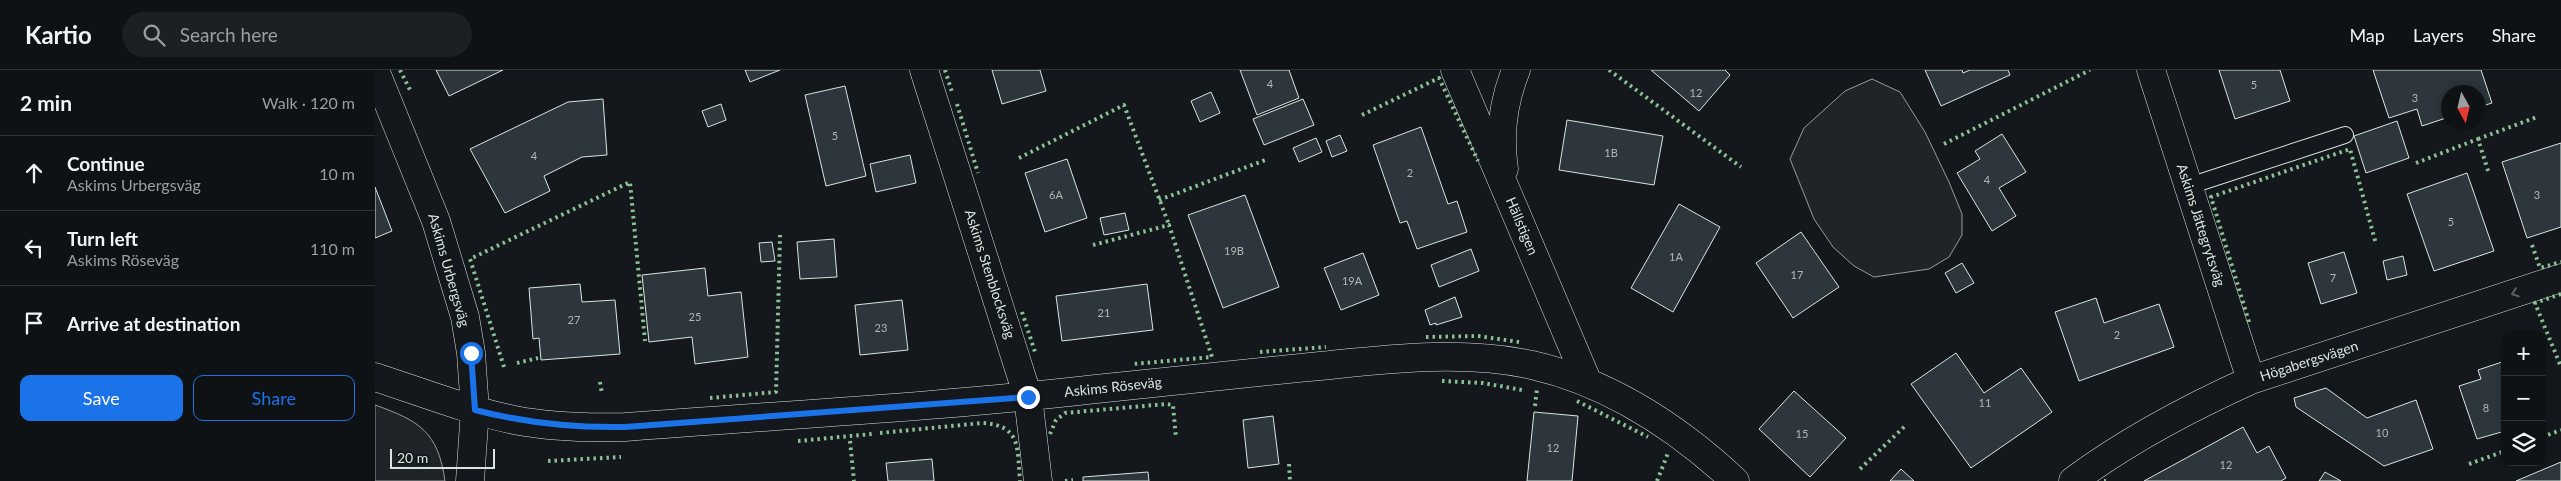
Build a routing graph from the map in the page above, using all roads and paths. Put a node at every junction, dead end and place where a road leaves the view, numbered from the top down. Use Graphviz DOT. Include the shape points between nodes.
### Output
graph roads {
  1 [pos="375,70"];
  2 [pos="924,70"];
  3 [pos="1455,70"];
  4 [pos="1516,70"];
  5 [pos="2151,70"];
  6 [pos="2345,135"];
  7 [pos="2189,186"];
  8 [pos="1508,193"];
  9 [pos="2561,278"];
  10 [pos="375,377"];
  11 [pos="2251,380"];
  12 [pos="1588,383"];
  13 [pos="1028,397"];
  14 [pos="475,410"];
  15 [pos="470,481"];
  16 [pos="1038,481"];
  17 [pos="1735,481"];
  18 [pos="2073,481"];
  1 -- 14 [label="street, Askims Urbergsväg" via="436,221 465,316"];
  2 -- 13 [label="street, Askims Stenblocksväg"];
  3 -- 8 [label="street, Hällstigen"];
  4 -- 8 [label="street" via="1506,101 1502,129"];
  5 -- 7 [label="street, Askims Jättegrytsväg"];
  6 -- 7 [label="lane"];
  7 -- 11 [label="street, Askims Jättegrytsväg"];
  8 -- 12 [label="street, Hällstigen"];
  9 -- 11 [label="street, Högabergsvägen, one-way"];
  10 -- 14 [label="street, Askims Röseväg"];
  11 -- 18 [label="street, Högabergsvägen" via="2147,432"];
  12 -- 13 [label="street, Askims Röseväg" via="1532,365 1443,357 1392,359"];
  12 -- 17 [label="street, Askims Röseväg" via="1627,400 1660,420 1703,451"];
  13 -- 14 [label="street, Askims Röseväg" via="625,427 582,428 542,424"];
  13 -- 16 [label="street, Askims Stenblocksväg"];
  14 -- 15 [label="street, Askims Urbergsväg"];
}
